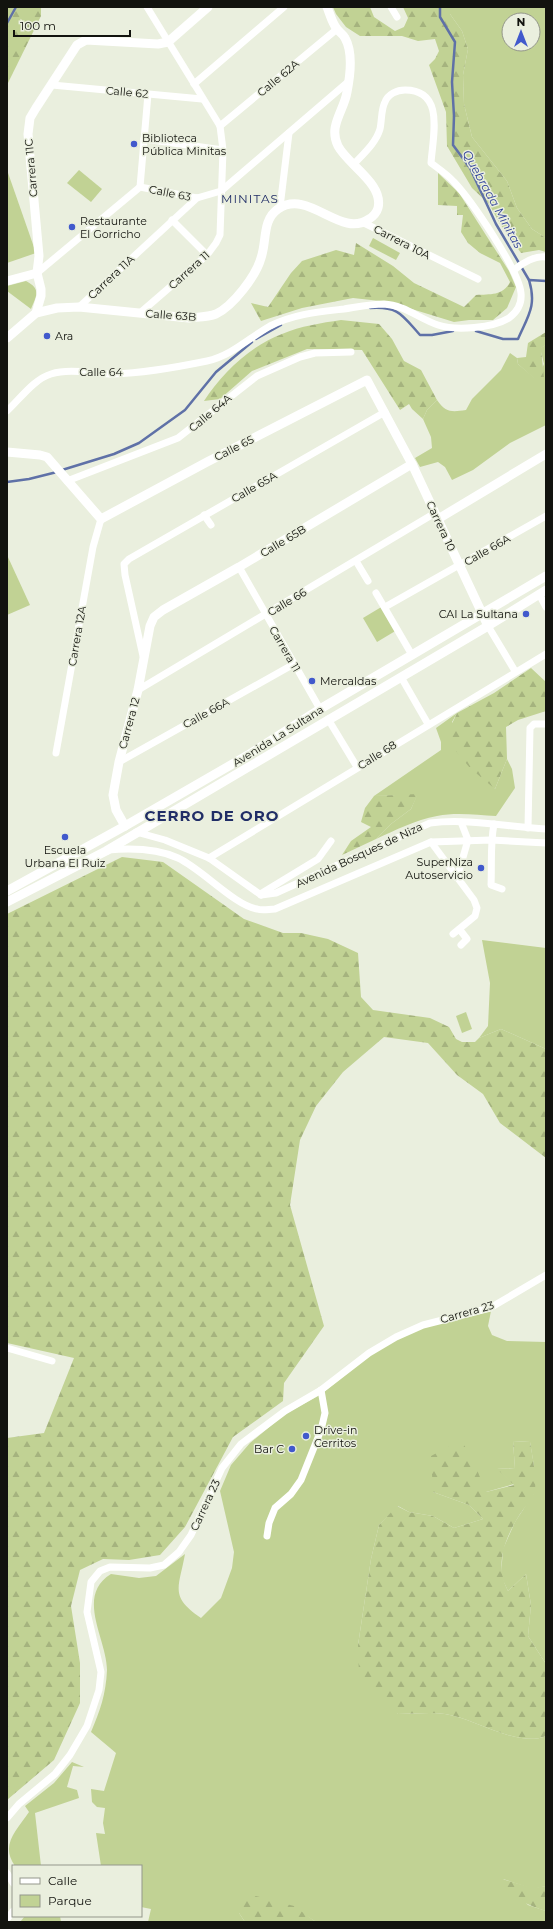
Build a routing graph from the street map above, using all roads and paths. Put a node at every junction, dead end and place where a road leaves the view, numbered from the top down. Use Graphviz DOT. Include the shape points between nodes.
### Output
graph roads {
  1 [pos="147,7"];
  2 [pos="208,7"];
  3 [pos="284,7"];
  4 [pos="327,7"];
  5 [pos="391,7"];
  6 [pos="397,17"];
  7 [pos="337,29"];
  8 [pos="168,42"];
  9 [pos="348,82"];
  10 [pos="194,84"];
  11 [pos="52,85"];
  12 [pos="148,94"];
  13 [pos="202,98"];
  14 [pos="220,126"];
  15 [pos="289,133"];
  16 [pos="144,139"];
  17 [pos="223,150"];
  18 [pos="353,165"];
  19 [pos="140,187"];
  20 [pos="221,191"];
  21 [pos="196,198"];
  22 [pos="280,207"];
  23 [pos="172,220"];
  24 [pos="364,223"];
  25 [pos="207,255"];
  26 [pos="546,257"];
  27 [pos="518,267"];
  28 [pos="37,273"];
  29 [pos="478,279"];
  30 [pos="7,282"];
  31 [pos="79,307"];
  32 [pos="36,313"];
  33 [pos="140,313"];
  34 [pos="7,338"];
  35 [pos="351,352"];
  36 [pos="367,380"];
  37 [pos="7,411"];
  38 [pos="385,412"];
  39 [pos="7,452"];
  40 [pos="546,454"];
  41 [pos="412,464"];
  42 [pos="65,478"];
  43 [pos="204,515"];
  44 [pos="436,516"];
  45 [pos="546,516"];
  46 [pos="101,519"];
  47 [pos="211,525"];
  48 [pos="356,561"];
  49 [pos="459,566"];
  50 [pos="239,568"];
  51 [pos="546,576"];
  52 [pos="368,581"];
  53 [pos="543,592"];
  54 [pos="376,593"];
  55 [pos="385,607"];
  56 [pos="546,607"];
  57 [pos="482,613"];
  58 [pos="265,615"];
  59 [pos="154,617"];
  60 [pos="488,626"];
  61 [pos="546,654"];
  62 [pos="412,655"];
  63 [pos="143,656"];
  64 [pos="294,664"];
  65 [pos="515,671"];
  66 [pos="401,677"];
  67 [pos="138,690"];
  68 [pos="320,709"];
  69 [pos="328,719"];
  70 [pos="428,724"];
  71 [pos="546,724"];
  72 [pos="56,753"];
  73 [pos="119,762"];
  74 [pos="357,767"];
  75 [pos="461,822"];
  76 [pos="494,824"];
  77 [pos="125,826"];
  78 [pos="528,828"];
  79 [pos="546,829"];
  80 [pos="136,832"];
  81 [pos="468,840"];
  82 [pos="491,840"];
  83 [pos="331,841"];
  84 [pos="431,842"];
  85 [pos="546,843"];
  86 [pos="106,851"];
  87 [pos="80,852"];
  88 [pos="209,858"];
  89 [pos="84,862"];
  90 [pos="457,878"];
  91 [pos="502,889"];
  92 [pos="7,891"];
  93 [pos="261,895"];
  94 [pos="7,902"];
  95 [pos="460,930"];
  96 [pos="452,934"];
  97 [pos="461,945"];
  98 [pos="546,1275"];
  99 [pos="7,1348"];
  100 [pos="52,1361"];
  101 [pos="321,1390"];
  102 [pos="267,1536"];
  103 [pos="7,1818"];
  1 -- 8 [label="street, Carrera 11"];
  2 -- 8 [label="street"];
  3 -- 10 [label="street"];
  4 -- 7 [label="street"];
  5 -- 6 [label="street"];
  7 -- 9 [label="street" via="345,37 349,51"];
  7 -- 14 [label="street, Calle 62A"];
  8 -- 10 [label="street, Carrera 11"];
  8 -- 11 [label="street, Carrera 11C" via="158,44 86,40 77,45"];
  9 -- 15 [label="street, Calle 63"];
  9 -- 18 [label="street" via="347,93 335,123 335,135 338,147"];
  10 -- 13 [label="street, Carrera 11"];
  11 -- 12 [label="street, Calle 62"];
  11 -- 28 [label="street, Carrera 11C" via="30,118 28,134 39,256"];
  12 -- 13 [label="street, Calle 62"];
  12 -- 16 [label="street"];
  13 -- 14 [label="street, Carrera 11"];
  14 -- 17 [label="street, Carrera 11"];
  15 -- 20 [label="street, Calle 63"];
  15 -- 22 [label="street"];
  16 -- 17 [label="street"];
  16 -- 19 [label="street"];
  17 -- 20 [label="street, Carrera 11"];
  18 -- 24 [label="street" via="373,185 378,196 378,208"];
  18 -- 27 [label="street, Calle 64" via="375,141 380,130 384,102 392,93 399,90 422,93 434,108 432,163 453,181"];
  19 -- 21 [label="street, Calle 63"];
  19 -- 28 [label="street, Calle 63"];
  20 -- 21 [label="street, Calle 63"];
  20 -- 25 [label="street, Carrera 11" via="220,235"];
  21 -- 23 [label="street, Carrera 11A"];
  22 -- 24 [label="street, Carrera 10A" via="294,203 351,225"];
  22 -- 33 [label="street, Calle 63B" via="269,218 261,258 254,273 226,307 216,314 189,318"];
  23 -- 25 [label="street"];
  23 -- 31 [label="street, Carrera 11A"];
  24 -- 29 [label="street, Carrera 10A"];
  25 -- 33 [label="street, Carrera 11"];
  26 -- 27 [label="street" via="541,256"];
  27 -- 37 [label="street, Calle 64" via="521,293 519,307 509,317 494,325 450,328 401,307 385,304 307,313 270,326 221,358 186,366 114,374 51,374 37,382"];
  28 -- 30 [label="street, Calle 63"];
  28 -- 32 [label="street, Carrera 11C" via="41,296"];
  31 -- 32 [label="street, Calle 63B" via="57,308"];
  31 -- 33 [label="street, Calle 63B"];
  32 -- 34 [label="street, Calle 63B"];
  35 -- 42 [label="street, Calle 64A" via="315,353 300,357 257,376 178,438"];
  36 -- 38 [label="street, Carrera 10"];
  36 -- 46 [label="street, Calle 65"];
  38 -- 41 [label="street, Carrera 10"];
  38 -- 43 [label="street, Calle 65A"];
  39 -- 42 [label="street" via="47,458"];
  40 -- 44 [label="street, Calle 66"];
  41 -- 44 [label="street, Carrera 10"];
  41 -- 50 [label="street, Calle 65B"];
  42 -- 46 [label="street"];
  43 -- 47 [label="street"];
  43 -- 63 [label="street, Calle 65A" via="129,558 124,564"];
  44 -- 48 [label="street, Calle 66"];
  44 -- 49 [label="street, Carrera 10"];
  45 -- 49 [label="street, Calle 66A"];
  46 -- 72 [label="street, Carrera 12A" via="93,547"];
  48 -- 52 [label="street"];
  48 -- 58 [label="street, Calle 66"];
  49 -- 55 [label="street, Calle 66A"];
  49 -- 57 [label="street, Carrera 10"];
  50 -- 58 [label="street, Carrera 11"];
  50 -- 59 [label="street, Calle 65B"];
  51 -- 57 [label="street, Avenida La Sultana"];
  53 -- 56 [label="street"];
  53 -- 60 [label="street, Avenida La Sultana"];
  54 -- 55 [label="street"];
  55 -- 62 [label="street"];
  57 -- 60 [label="street, Carrera 10"];
  57 -- 62 [label="street, Avenida La Sultana"];
  58 -- 64 [label="street, Carrera 11"];
  58 -- 67 [label="street, Calle 66"];
  59 -- 63 [label="street, Carrera 12"];
  60 -- 65 [label="street, Carrera 10"];
  60 -- 66 [label="street, Avenida La Sultana"];
  61 -- 65 [label="street, Calle 68"];
  62 -- 68 [label="street, Avenida La Sultana"];
  63 -- 67 [label="street, Carrera 12"];
  64 -- 68 [label="street, Carrera 11"];
  64 -- 73 [label="street, Calle 66A"];
  65 -- 70 [label="street, Calle 68"];
  66 -- 69 [label="street, Avenida La Sultana"];
  66 -- 70 [label="street"];
  67 -- 73 [label="street, Carrera 12"];
  68 -- 77 [label="street, Avenida La Sultana" via="263,746"];
  69 -- 74 [label="street"];
  69 -- 80 [label="street, Avenida La Sultana"];
  70 -- 74 [label="street, Calle 68"];
  71 -- 78 [label="street" via="534,724 530,728"];
  73 -- 77 [label="street, Carrera 12" via="113,795 116,810"];
  74 -- 88 [label="street, Calle 68"];
  75 -- 76 [label="street, Avenida Bosques de Niza"];
  75 -- 81 [label="street"];
  75 -- 93 [label="street, Avenida Bosques de Niza" via="430,823 276,893"];
  76 -- 78 [label="street, Avenida Bosques de Niza"];
  76 -- 82 [label="street"];
  77 -- 80 [label="street"];
  77 -- 87 [label="street, Avenida La Sultana"];
  78 -- 79 [label="street, Avenida Bosques de Niza"];
  80 -- 86 [label="street, Avenida La Sultana"];
  80 -- 88 [label="street"];
  81 -- 82 [label="street, Avenida Bosques de Niza"];
  81 -- 84 [label="street, Avenida Bosques de Niza"];
  81 -- 90 [label="street"];
  82 -- 85 [label="street, Avenida Bosques de Niza"];
  82 -- 91 [label="street" via="491,885"];
  83 -- 93 [label="street" via="318,859"];
  84 -- 86 [label="street, Avenida Bosques de Niza" via="275,909 256,909 244,904 196,867 176,857 132,848"];
  84 -- 90 [label="street"];
  86 -- 89 [label="street, Avenida La Sultana"];
  87 -- 89 [label="street"];
  87 -- 92 [label="street, Avenida La Sultana"];
  88 -- 93 [label="street"];
  89 -- 94 [label="street, Avenida La Sultana"];
  90 -- 95 [label="street" via="477,908 475,916"];
  95 -- 96 [label="street"];
  95 -- 97 [label="street" via="467,939"];
  98 -- 101 [label="street, Carrera 23" via="490,1308 423,1325 396,1337 369,1353"];
  99 -- 100 [label="street"];
  101 -- 102 [label="street" via="326,1413 321,1430 301,1480 291,1494 275,1508 268,1523"];
  101 -- 103 [label="street, Carrera 23" via="285,1411 241,1444 222,1468 191,1535 169,1561 164,1565 150,1568 110,1566 100,1571 91,1582 88,1612 101,1672 99,1690 89,1719 70,1755 55,1774 19,1804"];
}
